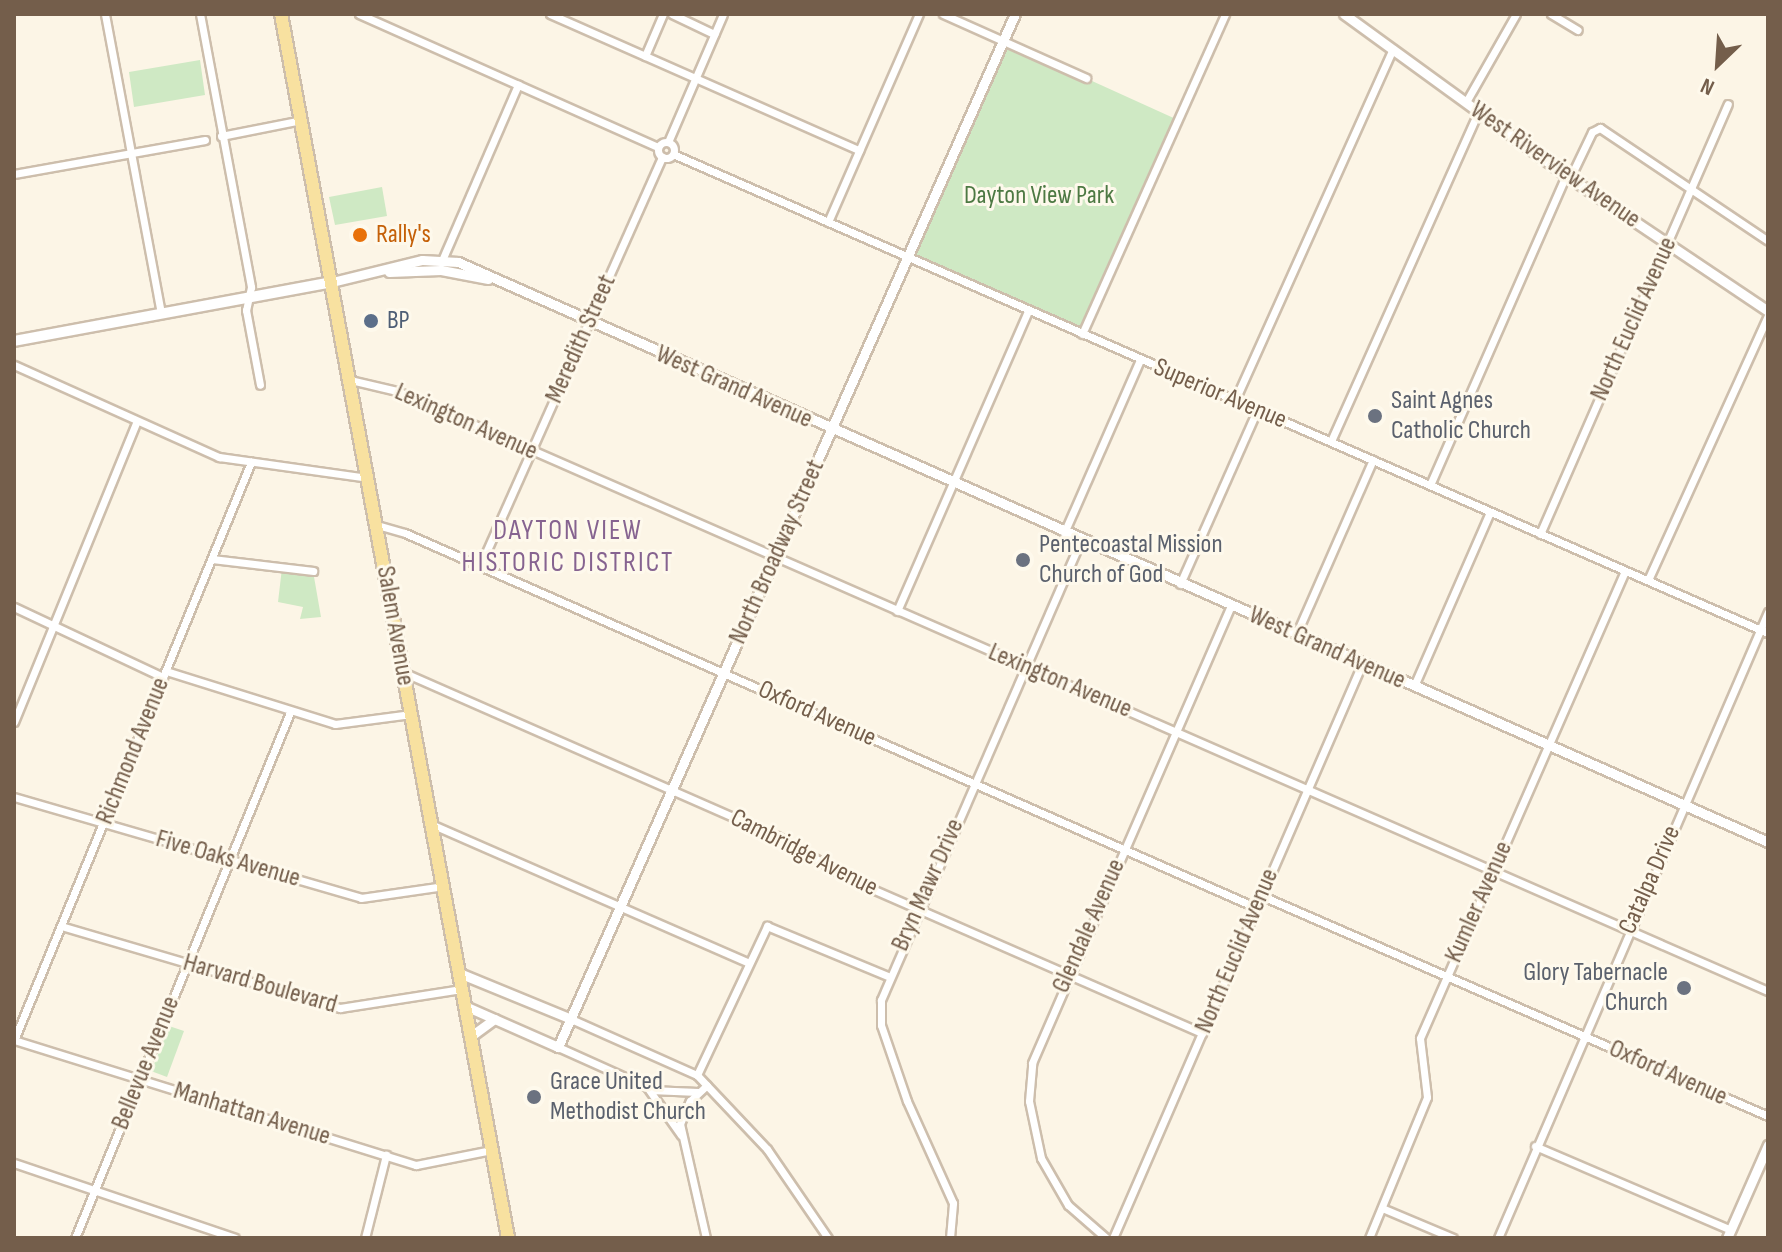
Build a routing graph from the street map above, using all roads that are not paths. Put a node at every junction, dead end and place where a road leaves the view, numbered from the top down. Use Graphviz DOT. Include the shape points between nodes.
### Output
graph roads {
  1 [pos="105,14"];
  2 [pos="200,14"];
  3 [pos="281,14"];
  4 [pos="359,14"];
  5 [pos="550,14"];
  6 [pos="663,14"];
  7 [pos="672,14"];
  8 [pos="723,14"];
  9 [pos="919,14"];
  10 [pos="943,14"];
  11 [pos="1015,14"];
  12 [pos="1225,14"];
  13 [pos="1344,14"];
  14 [pos="1516,14"];
  15 [pos="1551,14"];
  16 [pos="1578,30"];
  17 [pos="714,34"];
  18 [pos="1004,41"];
  19 [pos="1393,49"];
  20 [pos="645,56"];
  21 [pos="1086,78"];
  22 [pos="696,79"];
  23 [pos="518,85"];
  24 [pos="1466,102"];
  25 [pos="1728,104"];
  26 [pos="1478,112"];
  27 [pos="302,120"];
  28 [pos="221,136"];
  29 [pos="205,140"];
  30 [pos="668,142"];
  31 [pos="658,147"];
  32 [pos="859,150"];
  33 [pos="131,152"];
  34 [pos="673,154"];
  35 [pos="662,157"];
  36 [pos="14,174"];
  37 [pos="1568,176"];
  38 [pos="1691,189"];
  39 [pos="828,222"];
  40 [pos="1768,241"];
  41 [pos="1668,244"];
  42 [pos="906,256"];
  43 [pos="443,258"];
  44 [pos="389,272"];
  45 [pos="491,280"];
  46 [pos="332,282"];
  47 [pos="248,300"];
  48 [pos="1028,311"];
  49 [pos="161,313"];
  50 [pos="1768,313"];
  51 [pos="588,322"];
  52 [pos="1082,334"];
  53 [pos="14,341"];
  54 [pos="1140,360"];
  55 [pos="14,365"];
  56 [pos="350,380"];
  57 [pos="260,385"];
  58 [pos="1235,400"];
  59 [pos="1257,410"];
  60 [pos="137,421"];
  61 [pos="831,430"];
  62 [pos="1331,441"];
  63 [pos="532,451"];
  64 [pos="1373,460"];
  65 [pos="251,462"];
  66 [pos="368,478"];
  67 [pos="952,484"];
  68 [pos="1430,485"];
  69 [pos="1490,512"];
  70 [pos="377,525"];
  71 [pos="1064,533"];
  72 [pos="1540,534"];
  73 [pos="1081,540"];
  74 [pos="774,558"];
  75 [pos="212,559"];
  76 [pos="480,566"];
  77 [pos="313,571"];
  78 [pos="1625,571"];
  79 [pos="1648,580"];
  80 [pos="1180,584"];
  81 [pos="1231,606"];
  82 [pos="14,607"];
  83 [pos="897,611"];
  84 [pos="1768,612"];
  85 [pos="54,625"];
  86 [pos="1764,631"];
  87 [pos="1296,635"];
  88 [pos="1362,664"];
  89 [pos="1026,666"];
  90 [pos="405,673"];
  91 [pos="724,673"];
  92 [pos="164,674"];
  93 [pos="1414,686"];
  94 [pos="291,710"];
  95 [pos="411,714"];
  96 [pos="14,722"];
  97 [pos="1176,731"];
  98 [pos="1548,746"];
  99 [pos="973,783"];
  100 [pos="1306,789"];
  101 [pos="672,790"];
  102 [pos="14,797"];
  103 [pos="1683,804"];
  104 [pos="104,823"];
  105 [pos="431,824"];
  106 [pos="1768,842"];
  107 [pos="1123,849"];
  108 [pos="229,860"];
  109 [pos="1493,871"];
  110 [pos="444,886"];
  111 [pos="1260,895"];
  112 [pos="620,906"];
  113 [pos="1255,907"];
  114 [pos="918,908"];
  115 [pos="61,926"];
  116 [pos="1628,930"];
  117 [pos="747,962"];
  118 [pos="187,964"];
  119 [pos="459,973"];
  120 [pos="1069,974"];
  121 [pos="888,976"];
  122 [pos="1446,976"];
  123 [pos="484,980"];
  124 [pos="462,989"];
  125 [pos="1768,991"];
  126 [pos="465,1006"];
  127 [pos="494,1019"];
  128 [pos="571,1019"];
  129 [pos="1202,1033"];
  130 [pos="1582,1035"];
  131 [pos="471,1036"];
  132 [pos="14,1040"];
  133 [pos="558,1047"];
  134 [pos="697,1075"];
  135 [pos="139,1080"];
  136 [pos="707,1085"];
  137 [pos="650,1090"];
  138 [pos="698,1092"];
  139 [pos="1768,1116"];
  140 [pos="682,1137"];
  141 [pos="1768,1145"];
  142 [pos="1535,1146"];
  143 [pos="492,1150"];
  144 [pos="386,1155"];
  145 [pos="14,1163"];
  146 [pos="94,1190"];
  147 [pos="1382,1208"];
  148 [pos="1729,1234"];
  149 [pos="75,1238"];
  150 [pos="235,1238"];
  151 [pos="365,1238"];
  152 [pos="508,1238"];
  153 [pos="706,1238"];
  154 [pos="828,1238"];
  155 [pos="950,1238"];
  156 [pos="1106,1238"];
  157 [pos="1113,1238"];
  158 [pos="1369,1238"];
  159 [pos="1453,1238"];
  160 [pos="1498,1238"];
  1 -- 33 [label="street"];
  2 -- 28 [label="street"];
  3 -- 27 [label="main road, Salem Avenue"];
  4 -- 23 [label="street"];
  5 -- 20 [label="street"];
  6 -- 20 [label="street"];
  7 -- 17 [label="street"];
  8 -- 17 [label="street"];
  9 -- 32 [label="street"];
  10 -- 18 [label="street"];
  11 -- 18 [label="street, North Broadway Street"];
  12 -- 52 [label="street"];
  13 -- 19 [label="street, West Riverview Avenue"];
  14 -- 24 [label="street"];
  15 -- 16 [label="street"];
  17 -- 22 [label="street"];
  18 -- 21 [label="street"];
  18 -- 42 [label="street, North Broadway Street"];
  19 -- 24 [label="street, West Riverview Avenue"];
  19 -- 58 [label="street"];
  20 -- 22 [label="street"];
  22 -- 30 [label="street"];
  22 -- 32 [label="street"];
  23 -- 31 [label="street"];
  23 -- 43 [label="street"];
  24 -- 26 [label="street, West Riverview Avenue"];
  25 -- 38 [label="street, North Euclid Avenue"];
  26 -- 37 [label="street, West Riverview Avenue"];
  26 -- 62 [label="street"];
  27 -- 28 [label="street"];
  27 -- 46 [label="main road, Salem Avenue"];
  28 -- 47 [label="street" via="251,287"];
  29 -- 33 [label="street"];
  30 -- 31 [label="street"];
  30 -- 34 [label="street"];
  31 -- 35 [label="street"];
  32 -- 39 [label="street"];
  33 -- 36 [label="street"];
  33 -- 49 [label="street"];
  34 -- 35 [label="street"];
  34 -- 39 [label="street, Superior Avenue"];
  35 -- 51 [label="street, Meredith Street"];
  37 -- 38 [label="street" via="1592,132 1600,128"];
  37 -- 41 [label="street, West Riverview Avenue"];
  37 -- 68 [label="street"];
  38 -- 40 [label="street"];
  38 -- 41 [label="street, North Euclid Avenue"];
  39 -- 42 [label="street, Superior Avenue"];
  41 -- 50 [label="street, West Riverview Avenue"];
  41 -- 72 [label="street, North Euclid Avenue"];
  42 -- 48 [label="street, Superior Avenue"];
  42 -- 61 [label="street, North Broadway Street"];
  43 -- 44 [label="street, West Grand Avenue"];
  43 -- 45 [label="street, West Grand Avenue"];
  44 -- 45 [label="street, West Grand Avenue" via="441,270"];
  44 -- 46 [label="street, West Grand Avenue"];
  45 -- 51 [label="street, West Grand Avenue"];
  46 -- 47 [label="main road, West Grand Avenue"];
  46 -- 56 [label="main road, Salem Avenue"];
  47 -- 49 [label="main road, West Grand Avenue"];
  47 -- 57 [label="street"];
  48 -- 52 [label="street, Superior Avenue"];
  48 -- 67 [label="street"];
  49 -- 53 [label="main road, West Grand Avenue"];
  50 -- 79 [label="street"];
  51 -- 61 [label="street, West Grand Avenue"];
  51 -- 63 [label="street, Meredith Street"];
  52 -- 54 [label="street, Superior Avenue"];
  54 -- 58 [label="street, Superior Avenue"];
  54 -- 71 [label="street"];
  55 -- 60 [label="street"];
  56 -- 63 [label="street, Lexington Avenue" via="375,382"];
  56 -- 66 [label="main road, Salem Avenue"];
  58 -- 59 [label="street, Superior Avenue"];
  59 -- 62 [label="street, Superior Avenue"];
  59 -- 80 [label="street"];
  60 -- 65 [label="street" via="206,452"];
  60 -- 85 [label="street"];
  61 -- 67 [label="street, West Grand Avenue"];
  61 -- 74 [label="street, North Broadway Street"];
  62 -- 64 [label="street, Superior Avenue"];
  63 -- 74 [label="street, Lexington Avenue"];
  63 -- 76 [label="street, Meredith Street"];
  64 -- 68 [label="street, Superior Avenue"];
  64 -- 87 [label="street"];
  65 -- 66 [label="street"];
  65 -- 75 [label="street, Richmond Avenue"];
  66 -- 70 [label="main road, Salem Avenue"];
  67 -- 71 [label="street, West Grand Avenue"];
  67 -- 83 [label="street"];
  68 -- 69 [label="street, Superior Avenue"];
  69 -- 72 [label="street, Superior Avenue"];
  69 -- 93 [label="street"];
  70 -- 76 [label="street, Oxford Avenue"];
  70 -- 90 [label="main road, Salem Avenue"];
  71 -- 73 [label="street, West Grand Avenue"];
  72 -- 78 [label="street, Superior Avenue"];
  73 -- 80 [label="street, West Grand Avenue"];
  73 -- 89 [label="street, Bryn Mawr Drive"];
  74 -- 83 [label="street, Lexington Avenue"];
  74 -- 91 [label="street, North Broadway Street"];
  75 -- 77 [label="street"];
  75 -- 92 [label="street, Richmond Avenue"];
  76 -- 91 [label="street, Oxford Avenue"];
  78 -- 79 [label="street, Superior Avenue"];
  78 -- 98 [label="street, Kumler Avenue"];
  79 -- 86 [label="street, Superior Avenue"];
  80 -- 81 [label="street, West Grand Avenue"];
  81 -- 87 [label="street, West Grand Avenue"];
  81 -- 97 [label="street, Glendale Avenue"];
  82 -- 85 [label="street"];
  83 -- 89 [label="street, Lexington Avenue"];
  84 -- 86 [label="street, Catalpa Drive"];
  85 -- 92 [label="street"];
  85 -- 96 [label="street"];
  86 -- 103 [label="street, Catalpa Drive"];
  87 -- 88 [label="street, West Grand Avenue"];
  88 -- 93 [label="street, West Grand Avenue"];
  88 -- 100 [label="street, North Euclid Avenue"];
  89 -- 97 [label="street, Lexington Avenue"];
  89 -- 99 [label="street, Bryn Mawr Drive"];
  90 -- 95 [label="main road, Salem Avenue"];
  90 -- 101 [label="street, Cambridge Avenue"];
  91 -- 99 [label="street, Oxford Avenue"];
  91 -- 101 [label="street, North Broadway Street"];
  92 -- 94 [label="street"];
  92 -- 104 [label="street, Richmond Avenue"];
  93 -- 98 [label="street, West Grand Avenue"];
  94 -- 95 [label="street" via="342,725"];
  94 -- 108 [label="street, Bellevue Avenue"];
  95 -- 105 [label="main road, Salem Avenue"];
  97 -- 100 [label="street, Lexington Avenue"];
  97 -- 107 [label="street, Glendale Avenue"];
  98 -- 103 [label="street, West Grand Avenue"];
  98 -- 109 [label="street, Kumler Avenue"];
  99 -- 107 [label="street, Oxford Avenue"];
  99 -- 114 [label="street, Bryn Mawr Drive"];
  100 -- 109 [label="street, Lexington Avenue"];
  100 -- 111 [label="street, North Euclid Avenue"];
  101 -- 112 [label="street, North Broadway Street"];
  101 -- 114 [label="street, Cambridge Avenue"];
  102 -- 104 [label="street, Five Oaks Avenue"];
  103 -- 106 [label="street, West Grand Avenue"];
  103 -- 116 [label="street, Catalpa Drive"];
  104 -- 108 [label="street, Five Oaks Avenue"];
  104 -- 115 [label="street, Richmond Avenue"];
  105 -- 110 [label="main road, Salem Avenue"];
  105 -- 112 [label="street"];
  107 -- 113 [label="street, Oxford Avenue"];
  107 -- 120 [label="street, Glendale Avenue"];
  108 -- 110 [label="street, Five Oaks Avenue" via="369,899"];
  108 -- 118 [label="street, Bellevue Avenue"];
  109 -- 116 [label="street, Lexington Avenue"];
  109 -- 122 [label="street, Kumler Avenue"];
  110 -- 119 [label="main road, Salem Avenue"];
  111 -- 113 [label="street, North Euclid Avenue"];
  111 -- 122 [label="street, Oxford Avenue"];
  112 -- 117 [label="street"];
  112 -- 128 [label="street, North Broadway Street"];
  113 -- 129 [label="street, North Euclid Avenue"];
  114 -- 120 [label="street, Cambridge Avenue"];
  114 -- 121 [label="street, Bryn Mawr Drive"];
  115 -- 118 [label="street, Harvard Boulevard"];
  115 -- 132 [label="street, Richmond Avenue"];
  116 -- 125 [label="street, Lexington Avenue"];
  116 -- 130 [label="street, Catalpa Drive"];
  117 -- 121 [label="street" via="761,931 773,927"];
  117 -- 134 [label="street"];
  118 -- 124 [label="street, Harvard Boulevard" via="340,1008"];
  118 -- 135 [label="street, Bellevue Avenue"];
  119 -- 123 [label="street"];
  119 -- 124 [label="main road, Salem Avenue"];
  120 -- 129 [label="street, Cambridge Avenue"];
  120 -- 156 [label="street, Glendale Avenue" via="1032,1063 1031,1121 1054,1184 1077,1215"];
  121 -- 155 [label="street, Bryn Mawr Drive" via="881,1025 953,1203"];
  122 -- 130 [label="street, Oxford Avenue"];
  122 -- 147 [label="street, Kumler Avenue" via="1420,1038 1427,1097"];
  123 -- 124 [label="street"];
  123 -- 128 [label="street"];
  124 -- 126 [label="main road, Salem Avenue"];
  126 -- 127 [label="street"];
  126 -- 131 [label="main road, Salem Avenue"];
  127 -- 131 [label="street"];
  127 -- 133 [label="street"];
  128 -- 133 [label="street, North Broadway Street"];
  128 -- 134 [label="street"];
  129 -- 157 [label="street, North Euclid Avenue"];
  130 -- 139 [label="street, Oxford Avenue"];
  130 -- 142 [label="street, Catalpa Drive"];
  131 -- 143 [label="main road, Salem Avenue"];
  132 -- 135 [label="street, Manhattan Avenue"];
  133 -- 137 [label="street"];
  134 -- 136 [label="street"];
  135 -- 144 [label="street, Manhattan Avenue"];
  135 -- 146 [label="street, Bellevue Avenue"];
  136 -- 138 [label="street"];
  136 -- 154 [label="street" via="767,1149"];
  137 -- 138 [label="street"];
  137 -- 140 [label="street"];
  138 -- 140 [label="street" via="685,1111"];
  140 -- 153 [label="street"];
  141 -- 148 [label="street"];
  142 -- 148 [label="street"];
  142 -- 160 [label="street, Catalpa Drive"];
  143 -- 144 [label="street, Manhattan Avenue" via="416,1165"];
  143 -- 152 [label="main road, Salem Avenue"];
  144 -- 151 [label="street"];
  145 -- 146 [label="street"];
  146 -- 149 [label="street, Bellevue Avenue"];
  146 -- 150 [label="street"];
  147 -- 158 [label="street, Kumler Avenue"];
  147 -- 159 [label="street"];
}
